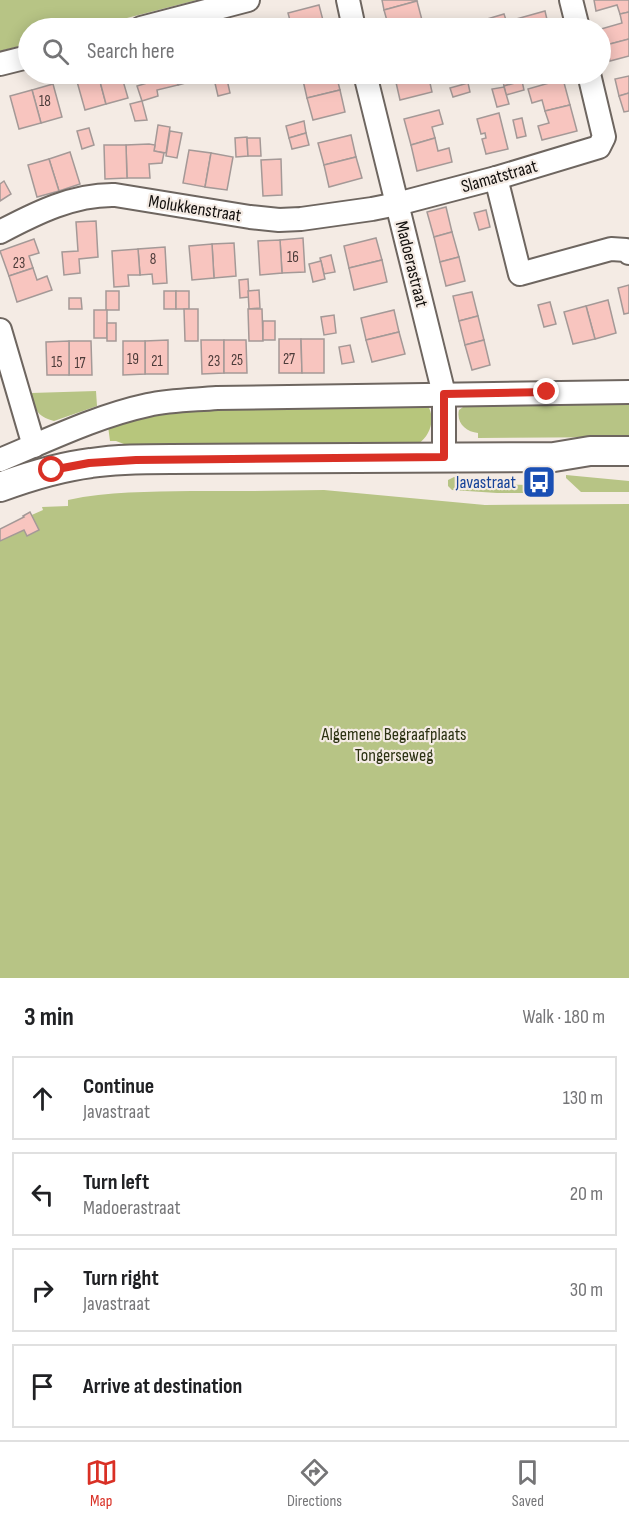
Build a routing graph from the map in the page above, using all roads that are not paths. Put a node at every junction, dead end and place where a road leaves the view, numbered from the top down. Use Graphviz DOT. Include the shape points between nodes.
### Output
graph roads {
  1 [pos="248,0"];
  2 [pos="348,0"];
  3 [pos="572,0"];
  4 [pos="179,18"];
  5 [pos="352,18"];
  6 [pos="576,18"];
  7 [pos="18,60"];
  8 [pos="0,64"];
  9 [pos="367,84"];
  10 [pos="591,84"];
  11 [pos="496,178"];
  12 [pos="397,204"];
  13 [pos="0,232"];
  14 [pos="628,252"];
  15 [pos="0,330"];
  16 [pos="629,392"];
  17 [pos="444,394"];
  18 [pos="34,446"];
  19 [pos="629,451"];
  20 [pos="444,457"];
  21 [pos="554,457"];
  22 [pos="0,460"];
  23 [pos="629,466"];
  24 [pos="0,487"];
  1 -- 4 [label="street"];
  2 -- 5 [label="street"];
  3 -- 6 [label="street"];
  7 -- 8 [label="street"];
  9 -- 12 [label="street, Madoerastraat"];
  10 -- 11 [label="street, Slamatstraat" via="604,138 599,147"];
  11 -- 12 [label="street, Slamatstraat"];
  11 -- 14 [label="street" via="520,274 611,249"];
  12 -- 13 [label="street, Molukkenstraat" via="279,220 105,195 68,202"];
  12 -- 17 [label="street, Madoerastraat"];
  15 -- 18 [label="street"];
  16 -- 17 [label="street"];
  17 -- 18 [label="street" via="168,401 113,414"];
  17 -- 20 [label="street, Madoerastraat"];
  18 -- 22 [label="street"];
  19 -- 21 [label="street" via="590,451"];
  20 -- 21 [label="street"];
  20 -- 24 [label="street" via="113,460 52,470"];
  21 -- 23 [label="street" via="590,465"];
}
